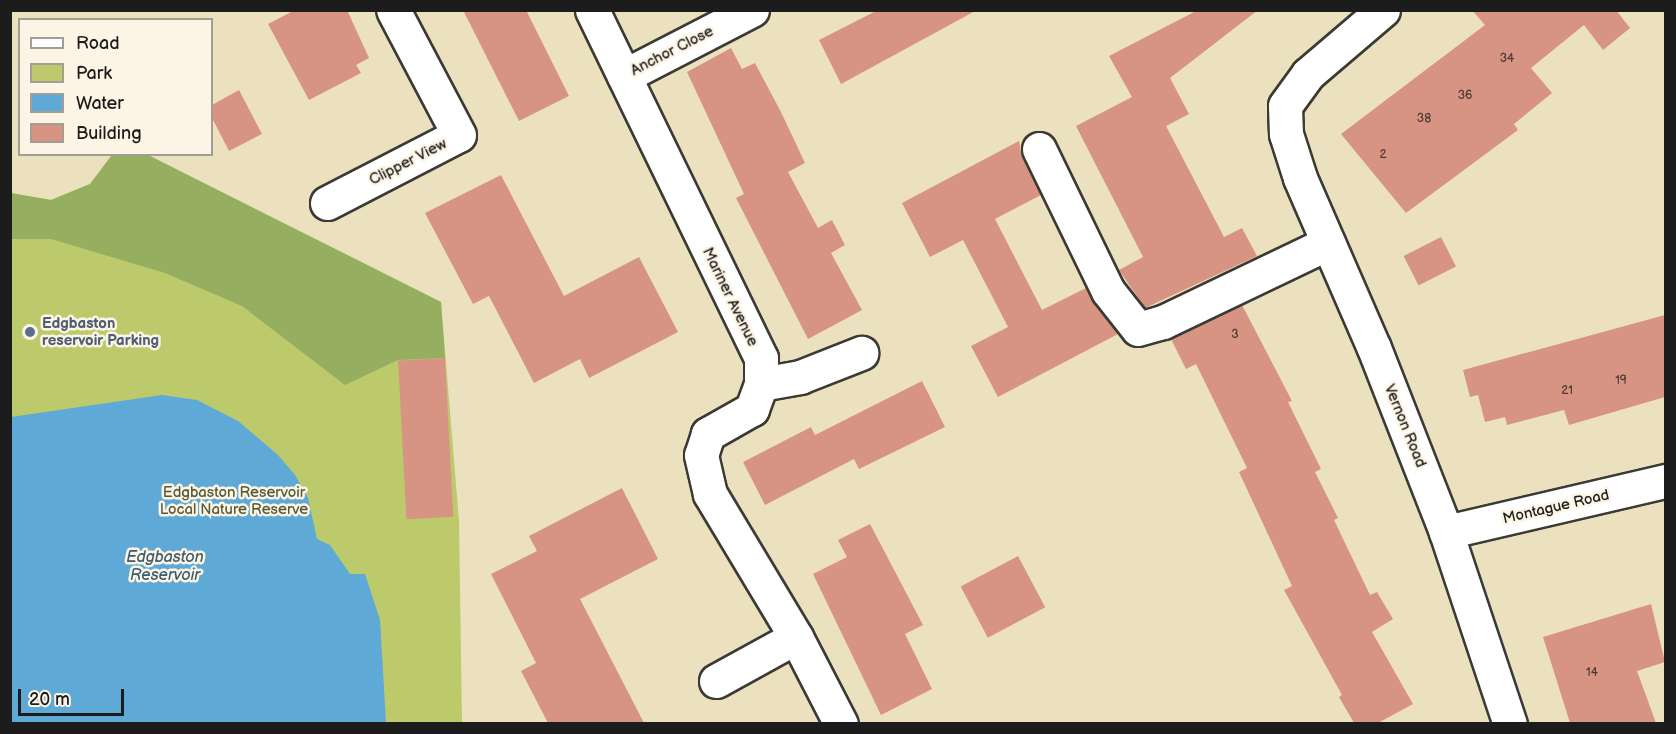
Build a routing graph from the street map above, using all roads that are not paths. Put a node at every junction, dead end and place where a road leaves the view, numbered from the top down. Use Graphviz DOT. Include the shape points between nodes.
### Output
graph roads {
  1 [pos="393,10"];
  2 [pos="592,10"];
  3 [pos="752,10"];
  4 [pos="1383,10"];
  5 [pos="624,76"];
  6 [pos="1039,149"];
  7 [pos="327,203"];
  8 [pos="1328,243"];
  9 [pos="861,353"];
  10 [pos="760,384"];
  11 [pos="1665,481"];
  12 [pos="1446,532"];
  13 [pos="796,637"];
  14 [pos="716,681"];
  15 [pos="841,723"];
  16 [pos="1510,723"];
  1 -- 7 [label="street, Clipper View" via="459,135"];
  2 -- 5 [label="street, Mariner Avenue"];
  3 -- 5 [label="street, Anchor Close"];
  4 -- 8 [label="street, Vernon Road" via="1308,74 1285,106 1286,134 1294,163"];
  5 -- 10 [label="street, Mariner Avenue" via="761,358"];
  6 -- 8 [label="street" via="1108,291 1138,329 1163,322"];
  8 -- 12 [label="street, Vernon Road"];
  9 -- 10 [label="street" via="800,377"];
  10 -- 13 [label="street, Mariner Avenue" via="752,409 708,434 701,455 710,494"];
  11 -- 12 [label="street, Montague Road"];
  12 -- 16 [label="street, Vernon Road"];
  13 -- 14 [label="street"];
  13 -- 15 [label="street, Mariner Avenue"];
}
